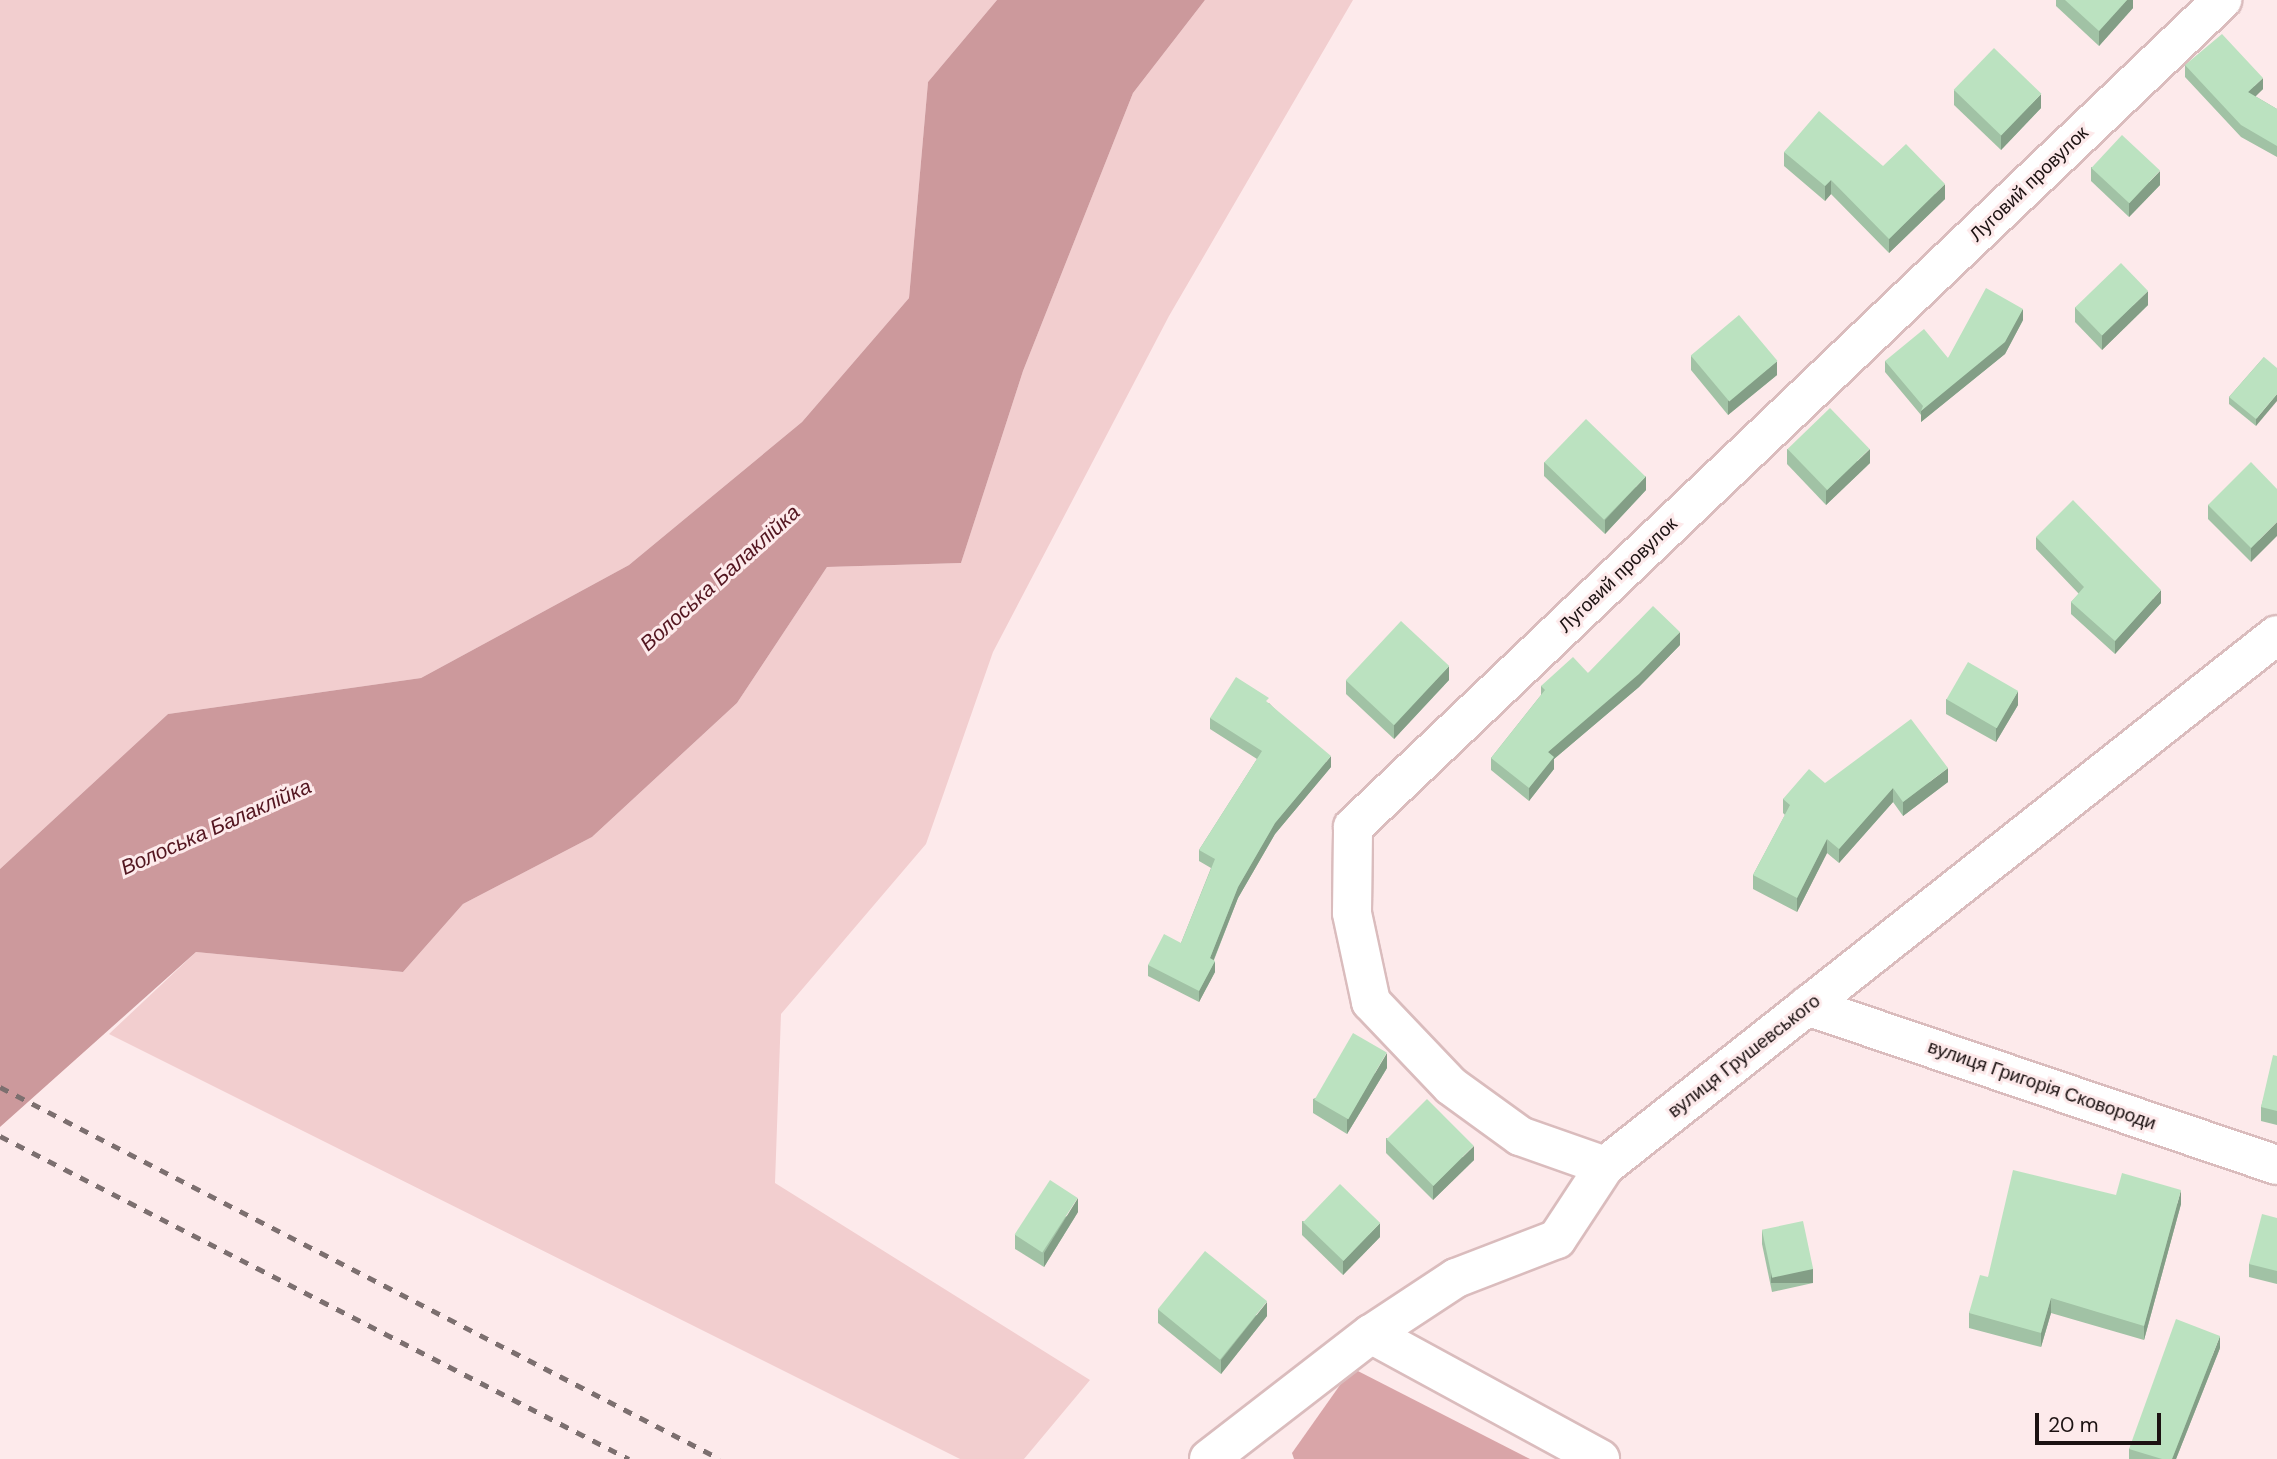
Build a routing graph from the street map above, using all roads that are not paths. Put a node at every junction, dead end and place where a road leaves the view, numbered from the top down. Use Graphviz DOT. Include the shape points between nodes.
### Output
graph roads {
  1 [pos="2222,0"];
  2 [pos="2277,635"];
  3 [pos="1807,1006"];
  4 [pos="2277,1165"];
  5 [pos="1605,1166"];
  6 [pos="1371,1334"];
  7 [pos="1209,1459"];
  8 [pos="1600,1459"];
  1 -- 5 [label="street, Луговий провулок" via="1353,827 1352,914 1371,1002 1451,1086 1520,1136"];
  2 -- 3 [label="street, вулиця Грушевського"];
  3 -- 4 [label="street, вулиця Григорія Сковороди"];
  3 -- 5 [label="street, вулиця Грушевського"];
  5 -- 6 [label="street, вулиця Грушевського" via="1557,1240 1456,1278"];
  6 -- 7 [label="street, вулиця Грушевського"];
  6 -- 8 [label="street"];
}
